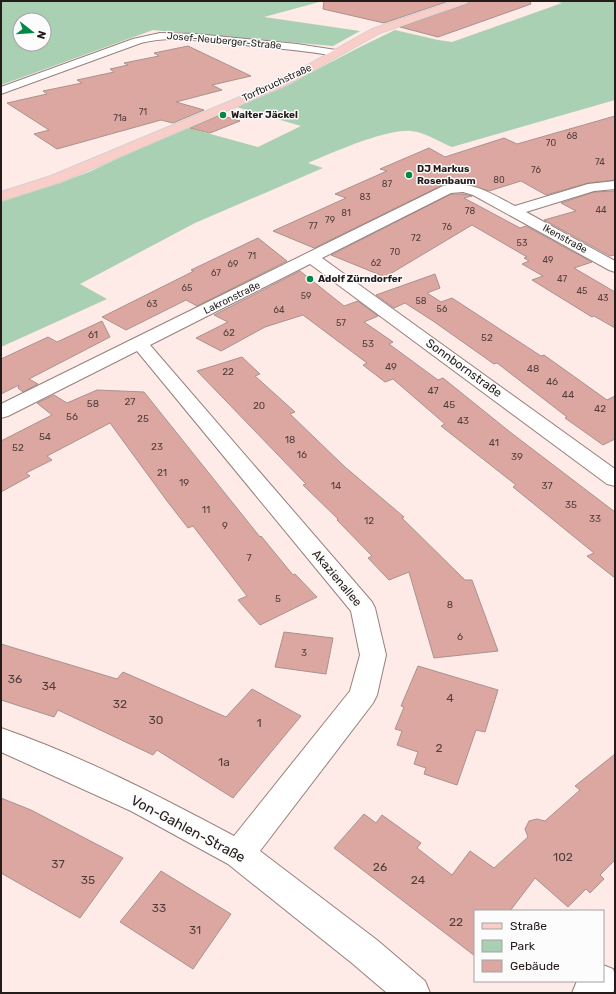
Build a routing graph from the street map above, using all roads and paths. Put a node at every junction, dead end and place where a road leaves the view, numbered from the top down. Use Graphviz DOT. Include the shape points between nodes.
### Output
graph roads {
  1 [pos="463,1"];
  2 [pos="336,53"];
  3 [pos="1,91"];
  4 [pos="615,185"];
  5 [pos="463,188"];
  6 [pos="1,197"];
  7 [pos="514,211"];
  8 [pos="312,258"];
  9 [pos="615,267"];
  10 [pos="140,344"];
  11 [pos="1,412"];
  12 [pos="615,479"];
  13 [pos="1,740"];
  14 [pos="239,854"];
  15 [pos="615,968"];
  16 [pos="604,978"];
  17 [pos="600,982"];
  18 [pos="413,993"];
  19 [pos="590,993"];
  1 -- 2 [label="main road, Torfbruchstraße" via="386,27"];
  2 -- 3 [label="street, Josef-Neuberger-Straße" via="190,37 154,37"];
  2 -- 6 [label="main road, Torfbruchstraße" via="285,82 56,179"];
  4 -- 7 [label="street" via="593,188"];
  5 -- 7 [label="street, Ikenstraße" via="478,192"];
  5 -- 8 [label="street, Lakronstraße" via="448,189"];
  7 -- 9 [label="street, Ikenstraße"];
  8 -- 10 [label="street, Lakronstraße"];
  8 -- 12 [label="street, Sonnbornstraße"];
  10 -- 11 [label="street, Lakronstraße"];
  10 -- 14 [label="street, Akazienallee" via="363,608 371,647 372,655 363,695"];
  13 -- 14 [label="street, Von-Gahlen-Straße" via="142,802"];
  14 -- 18 [label="street, Von-Gahlen-Straße" via="365,952"];
  15 -- 16 [label="street"];
  17 -- 19 [label="street"];
}
